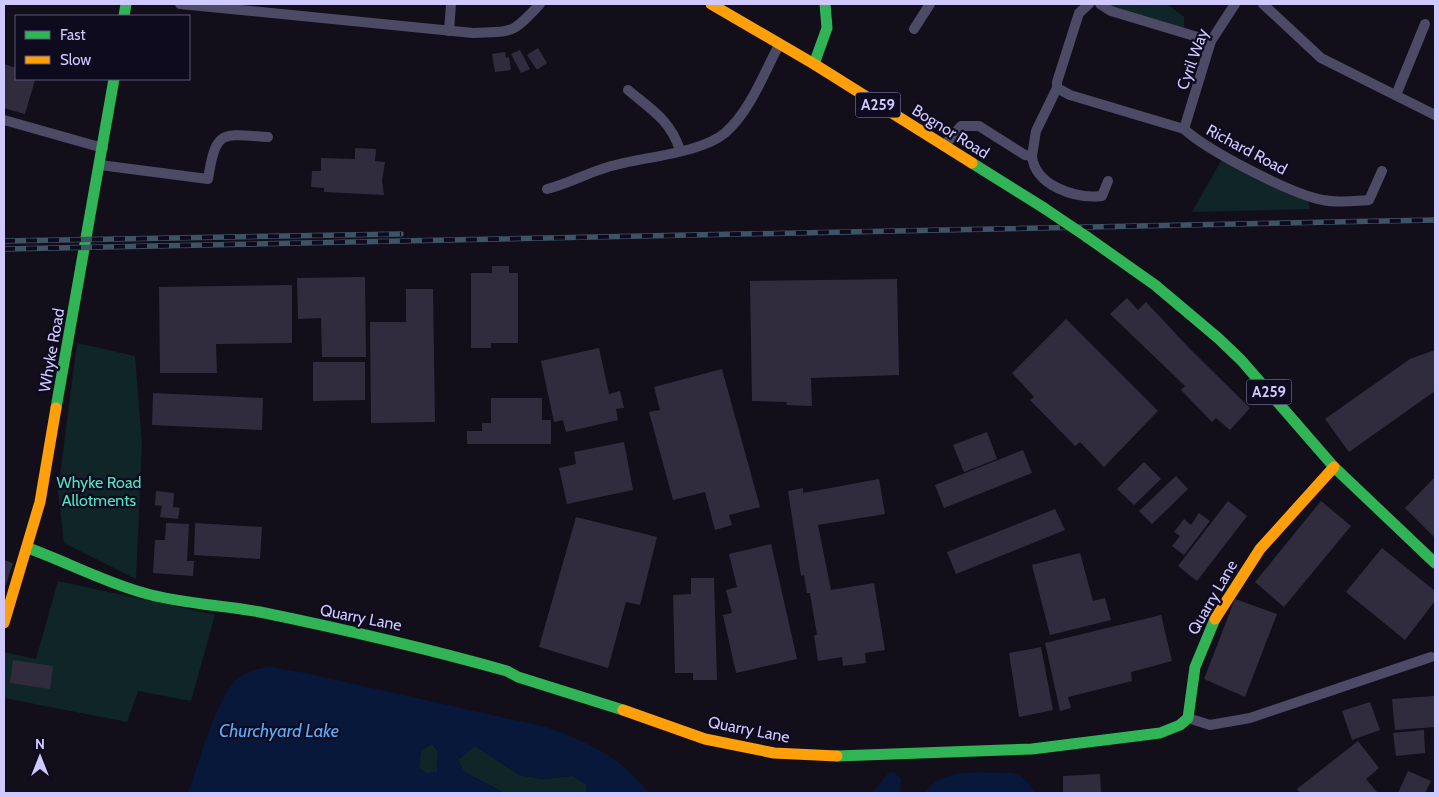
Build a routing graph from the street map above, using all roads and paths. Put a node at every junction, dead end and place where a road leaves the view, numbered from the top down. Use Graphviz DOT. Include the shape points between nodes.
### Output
graph roads {
  1 [pos="180,4"];
  2 [pos="451,4"];
  3 [pos="540,4"];
  4 [pos="711,4"];
  5 [pos="825,4"];
  6 [pos="930,4"];
  7 [pos="1089,4"];
  8 [pos="1100,4"];
  9 [pos="1235,4"];
  10 [pos="1263,4"];
  11 [pos="1425,24"];
  12 [pos="914,28"];
  13 [pos="449,31"];
  14 [pos="1211,41"];
  15 [pos="779,45"];
  16 [pos="814,64"];
  17 [pos="114,80"];
  18 [pos="1057,88"];
  19 [pos="628,90"];
  20 [pos="1396,95"];
  21 [pos="1435,115"];
  22 [pos="4,120"];
  23 [pos="1184,128"];
  24 [pos="268,136"];
  25 [pos="944,146"];
  26 [pos="103,148"];
  27 [pos="680,150"];
  28 [pos="1032,156"];
  29 [pos="100,165"];
  30 [pos="1382,171"];
  31 [pos="1108,181"];
  32 [pos="546,189"];
  33 [pos="1334,466"];
  34 [pos="28,548"];
  35 [pos="1435,563"];
  36 [pos="4,623"];
  37 [pos="1430,657"];
  38 [pos="1188,718"];
  1 -- 13 [label="street"];
  2 -- 13 [label="street"];
  3 -- 13 [label="street" via="515,30 509,32"];
  4 -- 15 [label="street, Bognor Road / A259"];
  5 -- 16 [label="street" via="828,31"];
  6 -- 12 [label="street"];
  7 -- 18 [label="street" via="1079,13"];
  8 -- 14 [label="street" via="1111,11"];
  9 -- 14 [label="street, Cyril Way"];
  10 -- 20 [label="street" via="1321,58"];
  11 -- 20 [label="street"];
  14 -- 23 [label="street, Cyril Way"];
  15 -- 16 [label="street, Bognor Road / A259"];
  15 -- 27 [label="street" via="740,117 724,134"];
  16 -- 25 [label="street, Bognor Road / A259"];
  17 -- 26 [label="street, Whyke Road"];
  18 -- 23 [label="street, Richard Road" via="1070,95"];
  18 -- 28 [label="street" via="1036,131"];
  19 -- 27 [label="street" via="666,123"];
  20 -- 21 [label="street"];
  22 -- 26 [label="street"];
  23 -- 30 [label="street, Richard Road" via="1197,141 1302,195 1324,201 1369,200"];
  24 -- 29 [label="street" via="233,134 222,137 215,145 208,179"];
  25 -- 28 [label="street" via="961,126 972,125"];
  25 -- 33 [label="street, Bognor Road / A259, bridge" via="1044,208 1155,285 1241,360"];
  26 -- 29 [label="street, Whyke Road"];
  27 -- 32 [label="street" via="606,167 570,183"];
  28 -- 31 [label="street" via="1034,167 1041,176 1076,195 1102,196"];
  29 -- 34 [label="street, Whyke Road" via="49,457"];
  33 -- 35 [label="street, A259"];
  33 -- 38 [label="street, Quarry Lane" via="1260,549 1215,618 1195,667"];
  34 -- 36 [label="street, Whyke Road"];
  34 -- 38 [label="street, Quarry Lane" via="68,562 114,584 147,594 260,612 402,642 507,671 705,739 774,753 838,756 1032,749 1160,733"];
  37 -- 38 [label="street" via="1305,702 1243,720 1210,725"];
}
